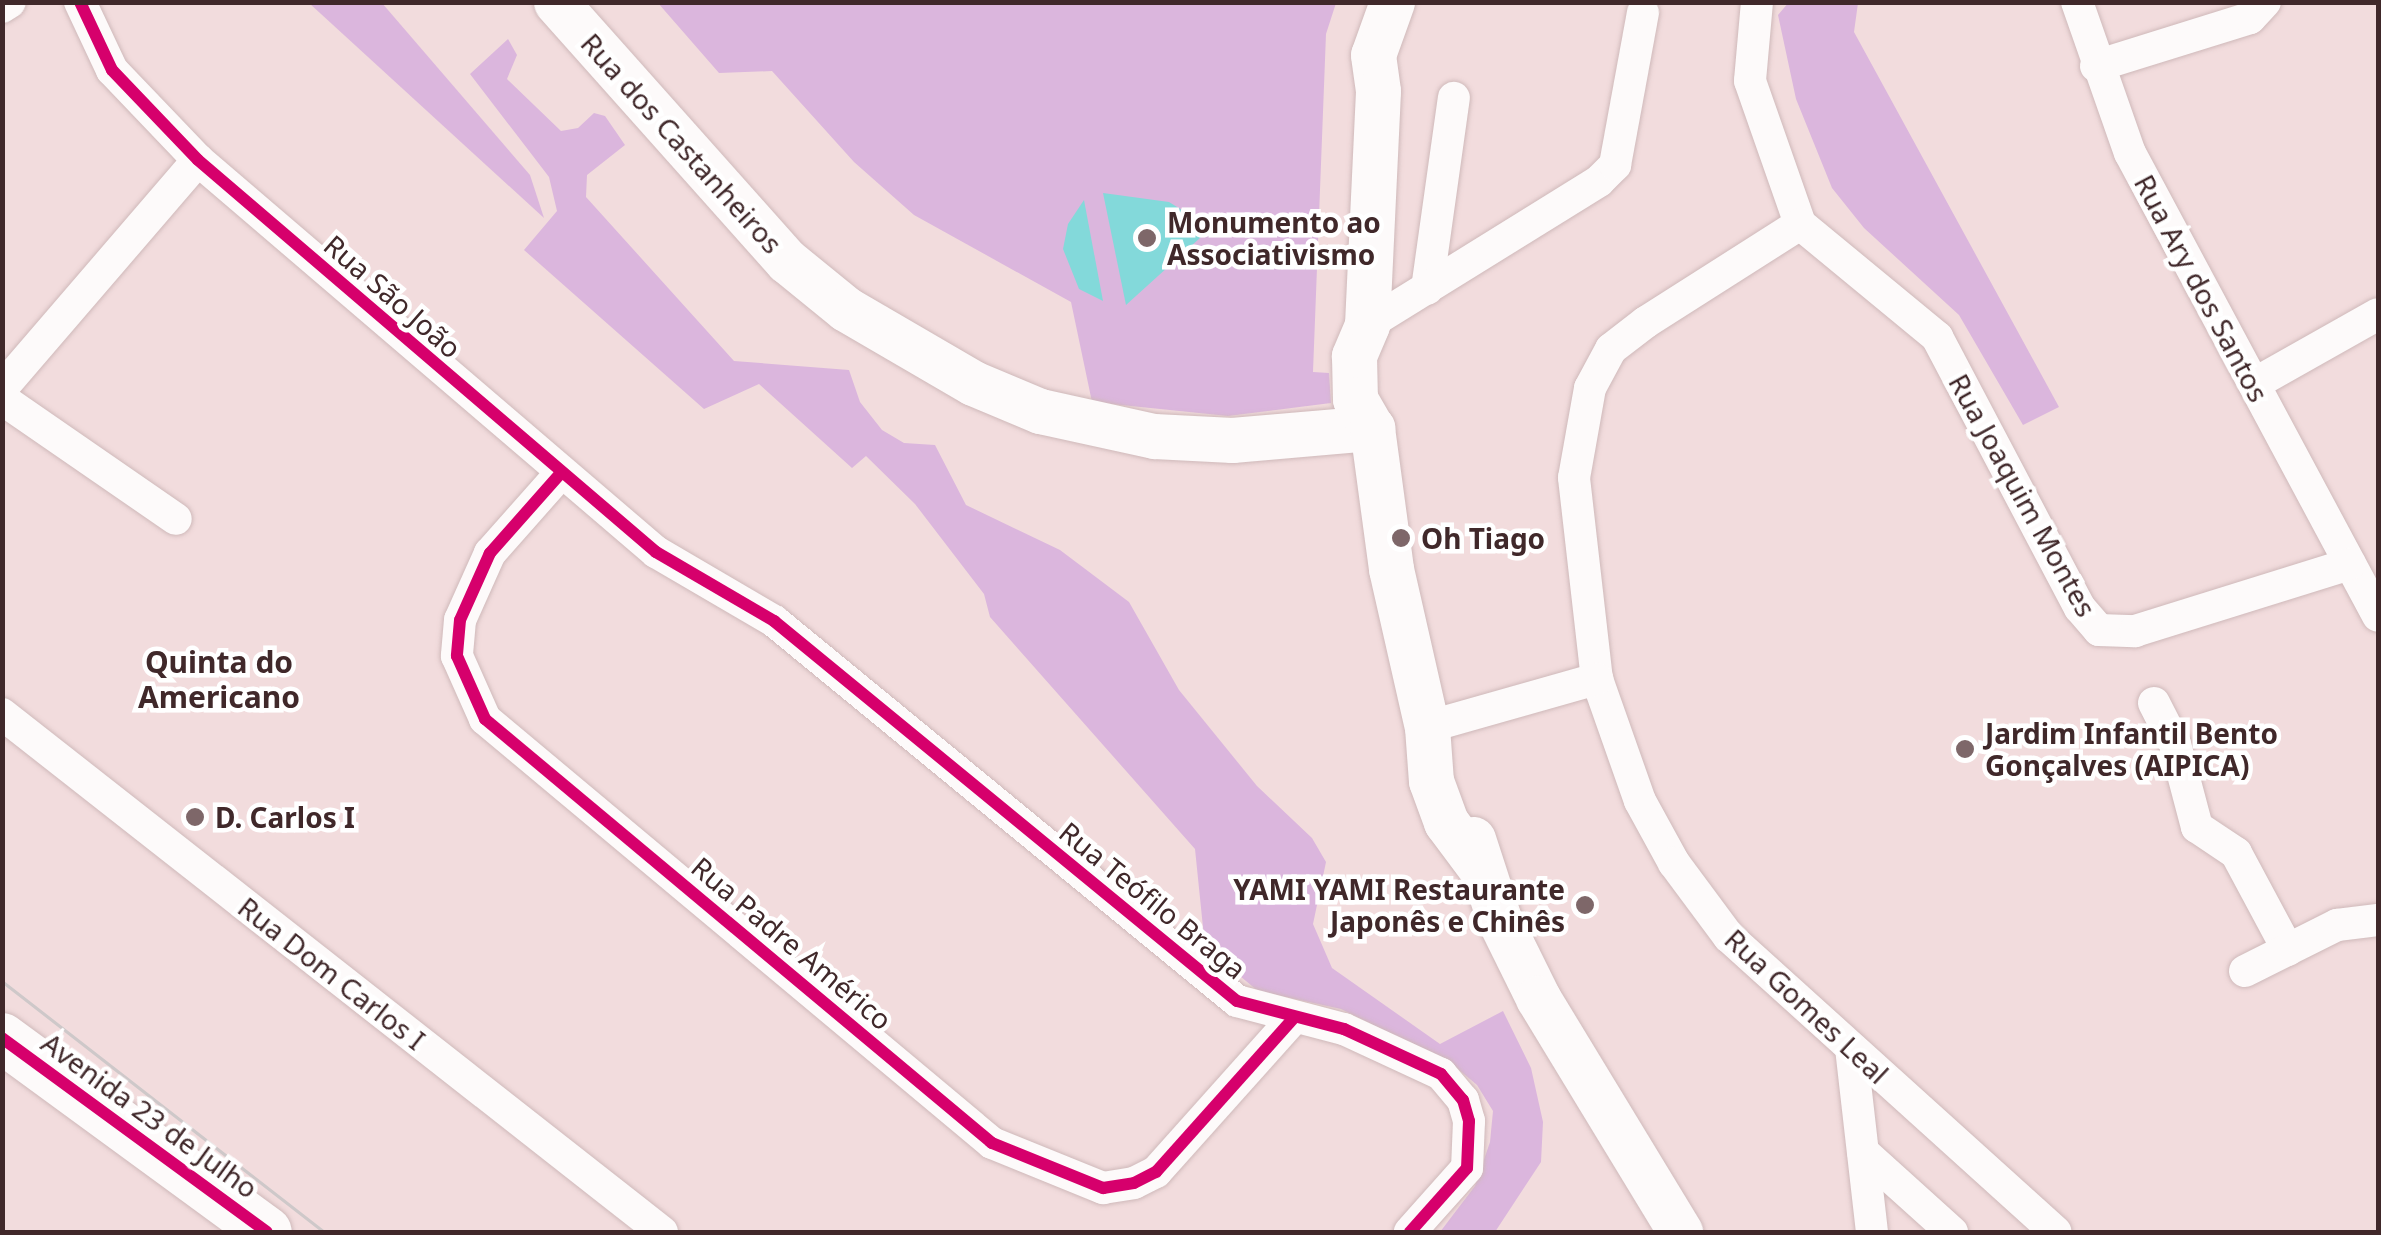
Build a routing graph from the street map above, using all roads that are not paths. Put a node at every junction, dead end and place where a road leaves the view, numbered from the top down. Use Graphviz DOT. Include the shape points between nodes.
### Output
graph roads {
  1 [pos="10,2"];
  2 [pos="80,2"];
  3 [pos="556,2"];
  4 [pos="1392,2"];
  5 [pos="1406,2"];
  6 [pos="1757,2"];
  7 [pos="2077,2"];
  8 [pos="2264,2"];
  9 [pos="2,8"];
  10 [pos="1644,12"];
  11 [pos="2096,66"];
  12 [pos="1378,91"];
  13 [pos="1454,98"];
  14 [pos="198,160"];
  15 [pos="1800,224"];
  16 [pos="1427,289"];
  17 [pos="2378,314"];
  18 [pos="1367,325"];
  19 [pos="2254,384"];
  20 [pos="2,388"];
  21 [pos="2,399"];
  22 [pos="1372,428"];
  23 [pos="560,474"];
  24 [pos="176,518"];
  25 [pos="2350,564"];
  26 [pos="715,588"];
  27 [pos="2378,616"];
  28 [pos="1597,679"];
  29 [pos="2154,702"];
  30 [pos="2,714"];
  31 [pos="1427,727"];
  32 [pos="2378,920"];
  33 [pos="2288,950"];
  34 [pos="2245,971"];
  35 [pos="1293,1018"];
  36 [pos="2,1038"];
  37 [pos="1851,1048"];
  38 [pos="1863,1152"];
  39 [pos="266,1232"];
  40 [pos="662,1232"];
  41 [pos="1410,1232"];
  42 [pos="1680,1232"];
  43 [pos="1872,1232"];
  44 [pos="1952,1232"];
  45 [pos="2055,1232"];
  1 -- 9 [label="street"];
  2 -- 14 [label="street, Rua São João" via="112,70"];
  3 -- 22 [label="street, Rua dos Castanheiros" via="787,261 846,309 973,383 1078,422 1154,436 1232,440"];
  4 -- 12 [label="street" via="1373,54"];
  5 -- 12 [label="street" via="1400,60"];
  6 -- 15 [label="street" via="1750,81"];
  7 -- 11 [label="street, Rua Ary dos Santos"];
  8 -- 11 [label="street" via="2250,18"];
  10 -- 16 [label="street" via="1614,165"];
  11 -- 19 [label="street, Rua Ary dos Santos" via="2123,138"];
  12 -- 18 [label="street"];
  13 -- 16 [label="street"];
  14 -- 20 [label="street"];
  14 -- 23 [label="street, Rua São João"];
  15 -- 25 [label="street, Rua Joaquim Montes" via="1937,337 2080,608 2099,630 2136,632"];
  15 -- 28 [label="street, Rua Gomes Leal" via="1611,349 1590,388 1574,478"];
  16 -- 18 [label="street"];
  17 -- 19 [label="street"];
  18 -- 22 [label="street" via="1381,355 1382,398"];
  19 -- 25 [label="street, Rua Ary dos Santos"];
  21 -- 24 [label="street"];
  22 -- 31 [label="street" via="1391,569"];
  23 -- 26 [label="street, Rua São João" via="656,552"];
  23 -- 35 [label="street, Rua Padre Américo" via="490,553 460,620 456,656 485,719 992,1143 1103,1188 1134,1183 1156,1172"];
  25 -- 27 [label="street, Rua Ary dos Santos"];
  26 -- 35 [label="street, Rua Teófilo Braga" via="774,621 1237,1002"];
  28 -- 31 [label="street"];
  28 -- 37 [label="street, Rua Gomes Leal" via="1640,801 1674,863 1729,937"];
  29 -- 33 [label="street" via="2175,744 2197,827 2236,852"];
  30 -- 40 [label="street, Rua Dom Carlos I"];
  31 -- 42 [label="street" via="1438,803 1478,865 1538,998 1592,1096"];
  32 -- 33 [label="street" via="2337,925"];
  33 -- 34 [label="street"];
  35 -- 41 [label="street, Rua Teófilo Braga" via="1393,1049 1441,1074 1463,1100 1471,1145 1467,1168"];
  36 -- 39 [label="main road, Avenida 23 de Julho"];
  37 -- 38 [label="street"];
  37 -- 45 [label="street, Rua Gomes Leal"];
  38 -- 43 [label="street"];
  38 -- 44 [label="street"];
}
